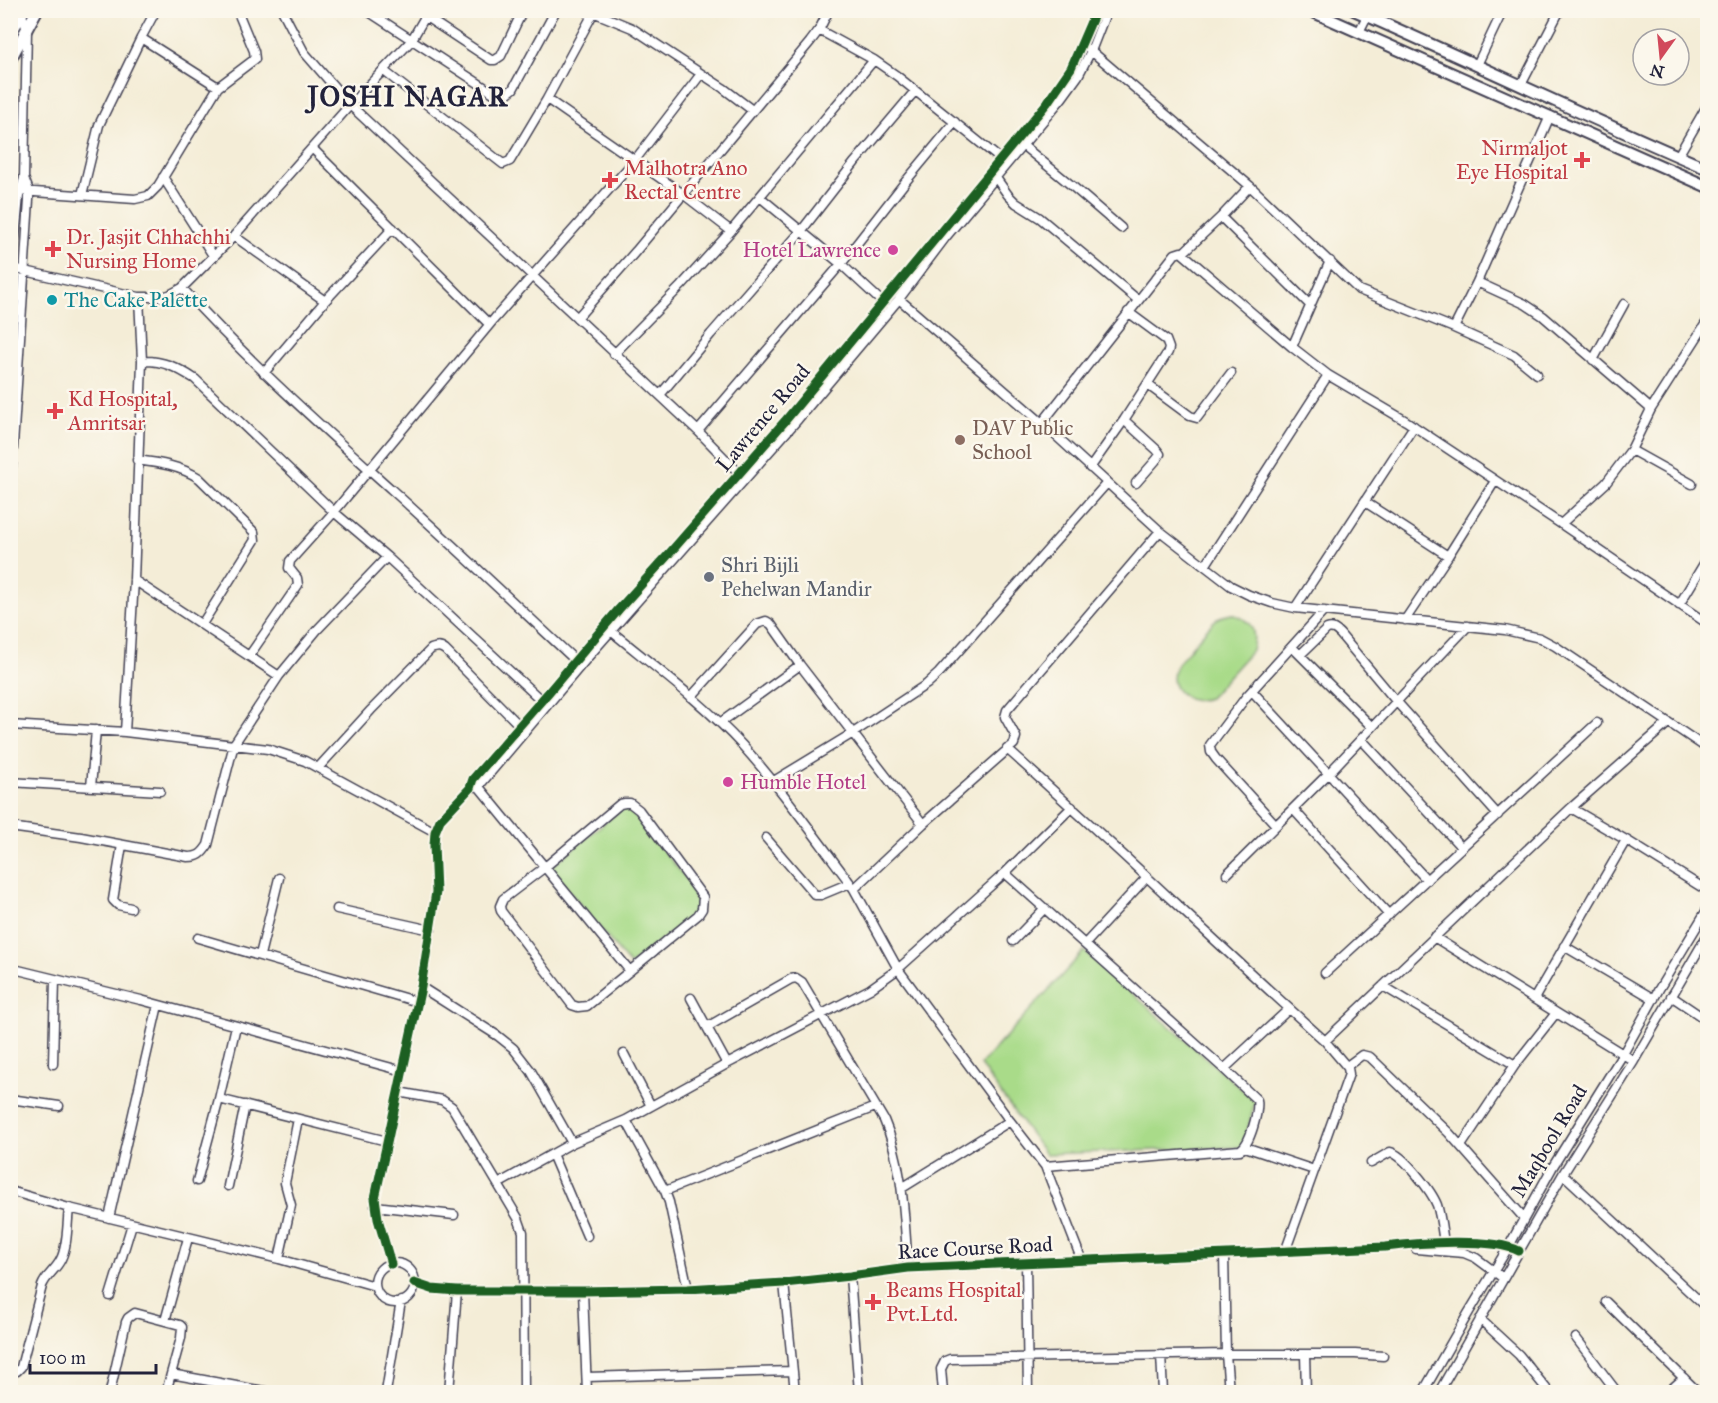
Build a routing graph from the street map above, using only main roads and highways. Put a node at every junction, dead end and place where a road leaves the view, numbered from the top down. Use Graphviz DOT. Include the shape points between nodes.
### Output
graph roads {
  1 [pos="37,10"];
  2 [pos="1309,10"];
  3 [pos="1354,10"];
  4 [pos="23,13"];
  5 [pos="1370,14"];
  6 [pos="10,35"];
  7 [pos="10,60"];
  8 [pos="1707,169"];
  9 [pos="1707,187"];
  1 -- 7 [label="main road"];
  2 -- 9 [label="main road"];
  3 -- 5 [label="main road"];
  4 -- 6 [label="main road"];
  5 -- 8 [label="main road"];
}
